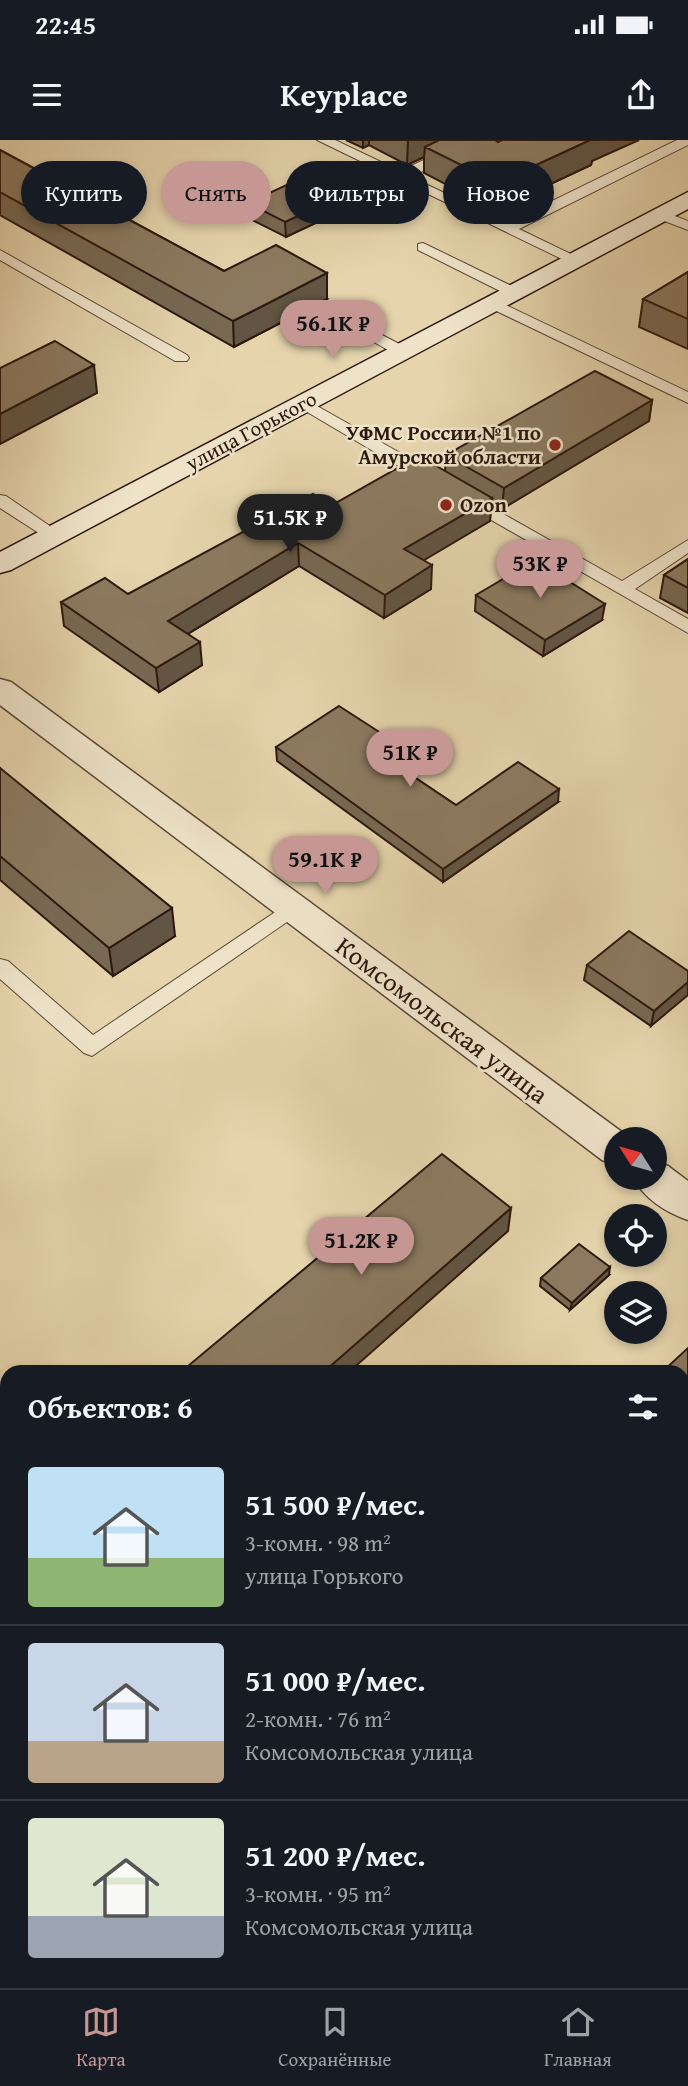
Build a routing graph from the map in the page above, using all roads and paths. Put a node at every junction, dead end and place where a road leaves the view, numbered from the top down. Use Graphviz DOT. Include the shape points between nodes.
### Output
graph roads {
  1 [pos="324,140"];
  2 [pos="688,140"];
  3 [pos="467,142"];
  4 [pos="367,161"];
  5 [pos="429,162"];
  6 [pos="429,191"];
  7 [pos="688,199"];
  8 [pos="659,214"];
  9 [pos="688,226"];
  10 [pos="507,229"];
  11 [pos="423,247"];
  12 [pos="0,254"];
  13 [pos="572,260"];
  14 [pos="502,298"];
  15 [pos="361,329"];
  16 [pos="401,351"];
  17 [pos="181,358"];
  18 [pos="688,398"];
  19 [pos="303,403"];
  20 [pos="0,500"];
  21 [pos="54,536"];
  22 [pos="688,545"];
  23 [pos="0,564"];
  24 [pos="622,589"];
  25 [pos="688,627"];
  26 [pos="0,688"];
  27 [pos="293,908"];
  28 [pos="0,967"];
  29 [pos="604,1140"];
  30 [pos="667,1188"];
  31 [pos="688,1203"];
  1 -- 4 [label="lane"];
  2 -- 10 [label="lane"];
  3 -- 5 [label="lane"];
  6 -- 10 [label="lane"];
  7 -- 8 [label="main road, улица Горького"];
  8 -- 9 [label="lane"];
  8 -- 13 [label="main road, улица Горького"];
  10 -- 13 [label="lane"];
  11 -- 14 [label="lane"];
  12 -- 17 [label="lane"];
  13 -- 14 [label="main road, улица Горького"];
  14 -- 16 [label="main road, улица Горького"];
  14 -- 18 [label="lane"];
  15 -- 16 [label="lane"];
  16 -- 19 [label="main road, улица Горького"];
  19 -- 21 [label="main road, улица Горького"];
  19 -- 24 [label="lane"];
  20 -- 21 [label="lane"];
  21 -- 23 [label="main road, улица Горького"];
  22 -- 24 [label="lane"];
  24 -- 25 [label="lane"];
  26 -- 27 [label="main road, Комсомольская улица"];
  27 -- 28 [label="lane" via="92,1047"];
  27 -- 29 [label="main road, Комсомольская улица"];
  30 -- 31 [label="main road"];
}
